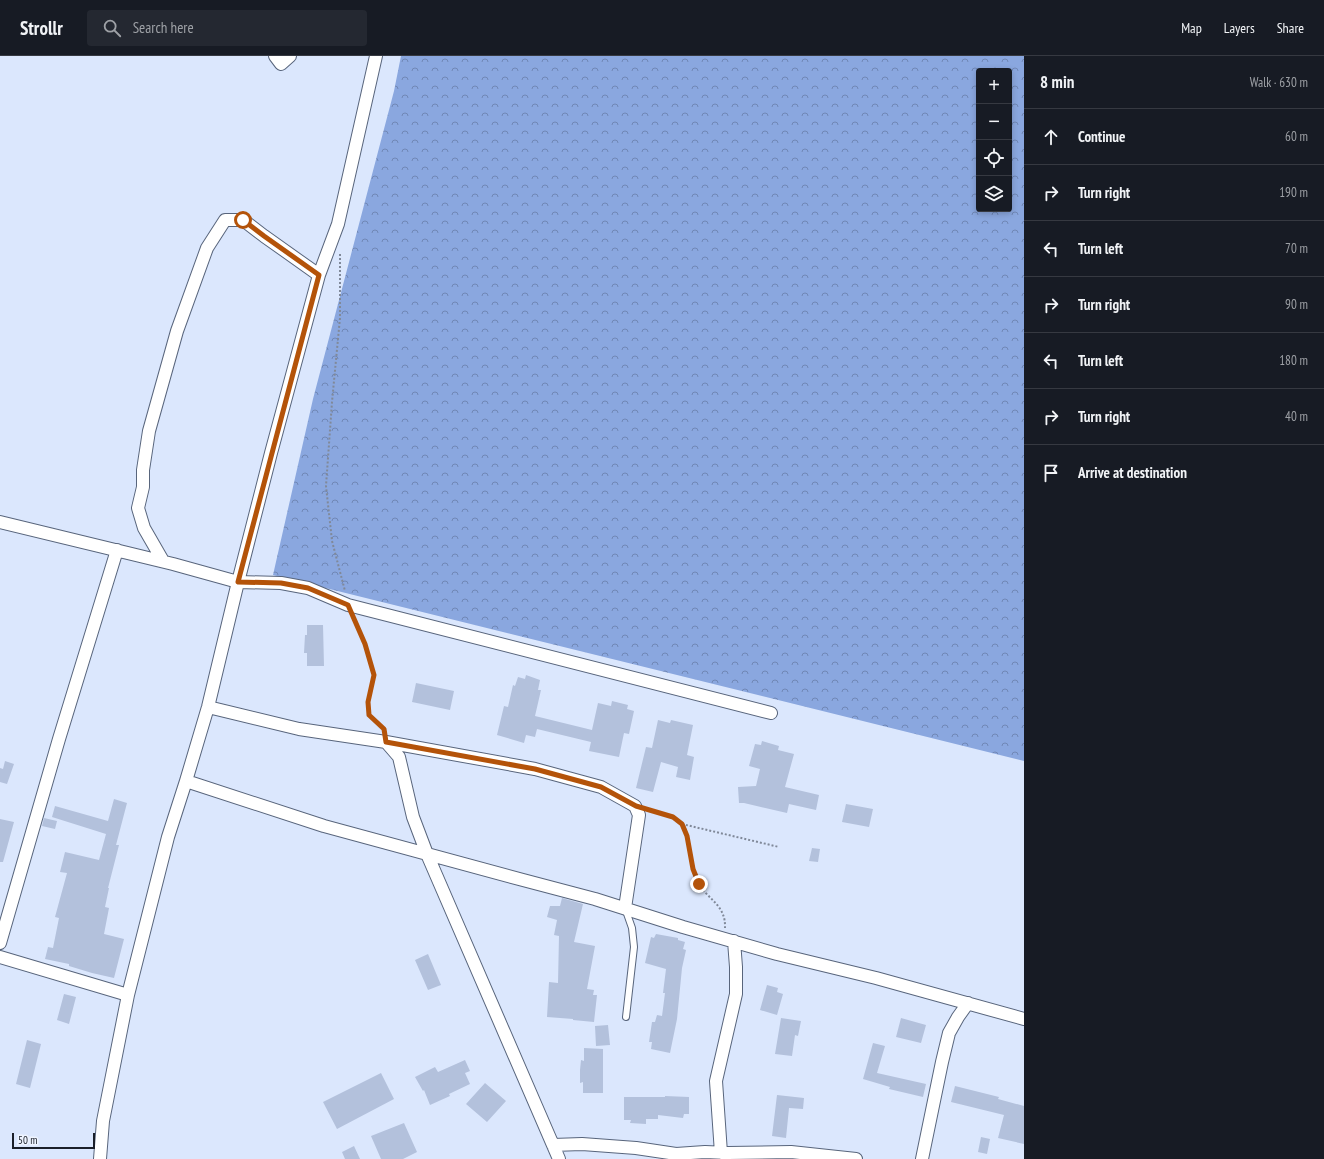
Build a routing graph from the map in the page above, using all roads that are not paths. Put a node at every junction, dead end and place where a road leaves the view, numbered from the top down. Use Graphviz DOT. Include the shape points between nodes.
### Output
graph roads {
  1 [pos="275,56"];
  2 [pos="290,56"];
  3 [pos="376,56"];
  4 [pos="319,275"];
  5 [pos="0,522"];
  6 [pos="117,550"];
  7 [pos="163,561"];
  8 [pos="238,582"];
  9 [pos="208,707"];
  10 [pos="770,713"];
  11 [pos="386,742"];
  12 [pos="186,781"];
  13 [pos="427,854"];
  14 [pos="625,908"];
  15 [pos="728,940"];
  16 [pos="0,943"];
  17 [pos="0,957"];
  18 [pos="128,995"];
  19 [pos="968,1003"];
  20 [pos="626,1017"];
  21 [pos="1024,1019"];
  22 [pos="553,1145"];
  23 [pos="721,1153"];
  24 [pos="790,1156"];
  25 [pos="100,1159"];
  26 [pos="559,1159"];
  27 [pos="856,1159"];
  28 [pos="922,1159"];
  1 -- 2 [label="street" via="281,64"];
  3 -- 4 [label="street" via="338,224"];
  4 -- 7 [label="street" via="243,220 225,220 207,248 177,331 149,431 143,470 143,487 138,508 144,528"];
  4 -- 8 [label="street"];
  5 -- 6 [label="street"];
  6 -- 7 [label="street"];
  6 -- 16 [label="street"];
  7 -- 8 [label="street"];
  8 -- 9 [label="street"];
  8 -- 10 [label="street" via="281,583 308,588 348,605"];
  9 -- 11 [label="street" via="299,729"];
  9 -- 12 [label="street"];
  11 -- 13 [label="street" via="399,757 413,817"];
  11 -- 14 [label="street" via="535,769 601,787 636,806 639,815"];
  12 -- 13 [label="street" via="324,826"];
  12 -- 18 [label="street" via="168,837"];
  13 -- 14 [label="street"];
  13 -- 22 [label="street"];
  14 -- 15 [label="street"];
  14 -- 20 [label="lane" via="632,928 634,947"];
  15 -- 19 [label="street"];
  15 -- 23 [label="street" via="736,967 736,994 716,1081"];
  17 -- 18 [label="street"];
  18 -- 25 [label="street" via="103,1121"];
  19 -- 21 [label="street"];
  19 -- 28 [label="street" via="949,1033"];
  22 -- 23 [label="street" via="590,1144 676,1154"];
  22 -- 26 [label="street"];
  23 -- 24 [label="street"];
  24 -- 27 [label="street"];
}
